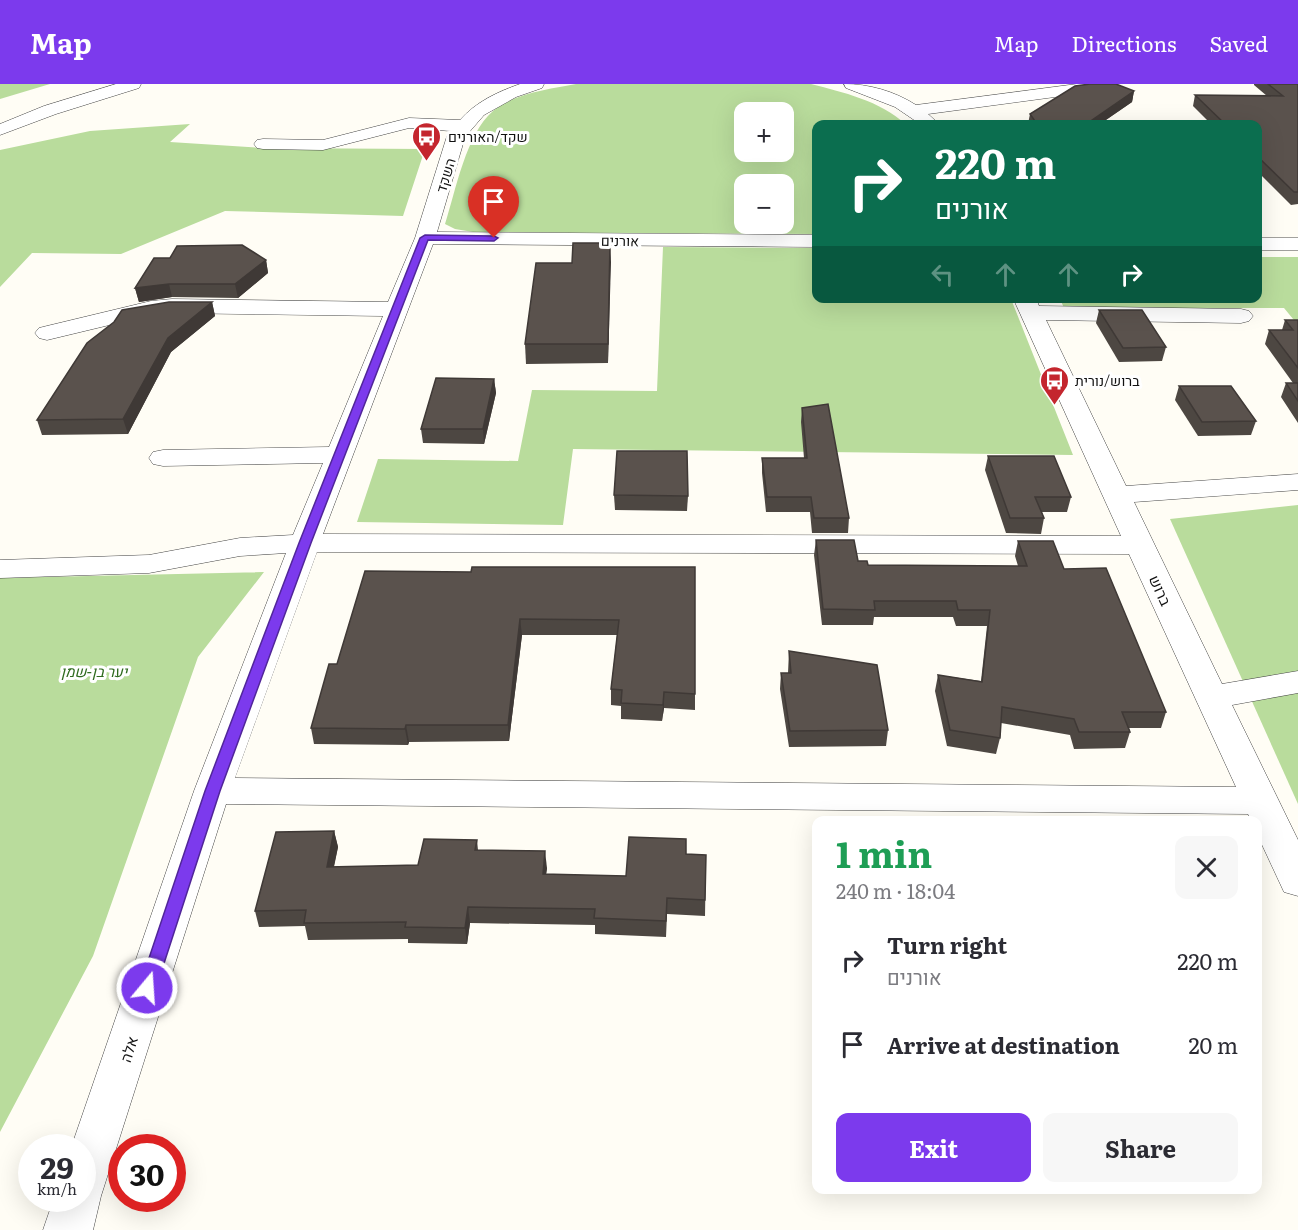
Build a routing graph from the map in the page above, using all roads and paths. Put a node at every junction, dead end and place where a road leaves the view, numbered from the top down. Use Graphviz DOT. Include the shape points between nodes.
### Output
graph roads {
  1 [pos="133,84"];
  2 [pos="536,84"];
  3 [pos="852,84"];
  4 [pos="1104,84"];
  5 [pos="914,111"];
  6 [pos="926,120"];
  7 [pos="465,126"];
  8 [pos="0,130"];
  9 [pos="263,144"];
  10 [pos="425,238"];
  11 [pos="812,241"];
  12 [pos="1262,244"];
  13 [pos="1298,244"];
  14 [pos="1028,306"];
  15 [pos="397,309"];
  16 [pos="1241,316"];
  17 [pos="47,333"];
  18 [pos="339,455"];
  19 [pos="164,458"];
  20 [pos="1298,482"];
  21 [pos="1117,495"];
  22 [pos="305,543"];
  23 [pos="1140,545"];
  24 [pos="0,569"];
  25 [pos="1298,682"];
  26 [pos="1212,697"];
  27 [pos="212,791"];
  28 [pos="1260,801"];
  29 [pos="1298,881"];
  30 [pos="96,1143"];
  31 [pos="74,1212"];
  32 [pos="68,1230"];
  1 -- 8 [label="street"];
  2 -- 7 [label="street, השקד" via="478,111"];
  3 -- 5 [label="street" via="878,92"];
  4 -- 5 [label="street" via="1107,85"];
  5 -- 6 [label="street"];
  7 -- 9 [label="street" via="409,123 323,145"];
  7 -- 10 [label="street, השקד" via="456,136"];
  10 -- 11 [label="street, אורנים"];
  10 -- 15 [label="street, אלה"];
  12 -- 13 [label="street"];
  14 -- 16 [label="street"];
  14 -- 21 [label="street, ברוש"];
  15 -- 17 [label="street" via="172,306"];
  15 -- 18 [label="street, אלה"];
  18 -- 19 [label="street"];
  18 -- 22 [label="street, אלה"];
  20 -- 21 [label="street"];
  21 -- 23 [label="street, ברוש"];
  22 -- 23 [label="street"];
  22 -- 24 [label="street" via="240,547 149,564"];
  22 -- 27 [label="street, אלה"];
  23 -- 26 [label="street, ברוש"];
  25 -- 26 [label="street"];
  26 -- 28 [label="street, ברוש"];
  27 -- 28 [label="street"];
  27 -- 30 [label="street, אלה"];
  28 -- 29 [label="street, ברוש"];
  31 -- 32 [label="street"];
}
